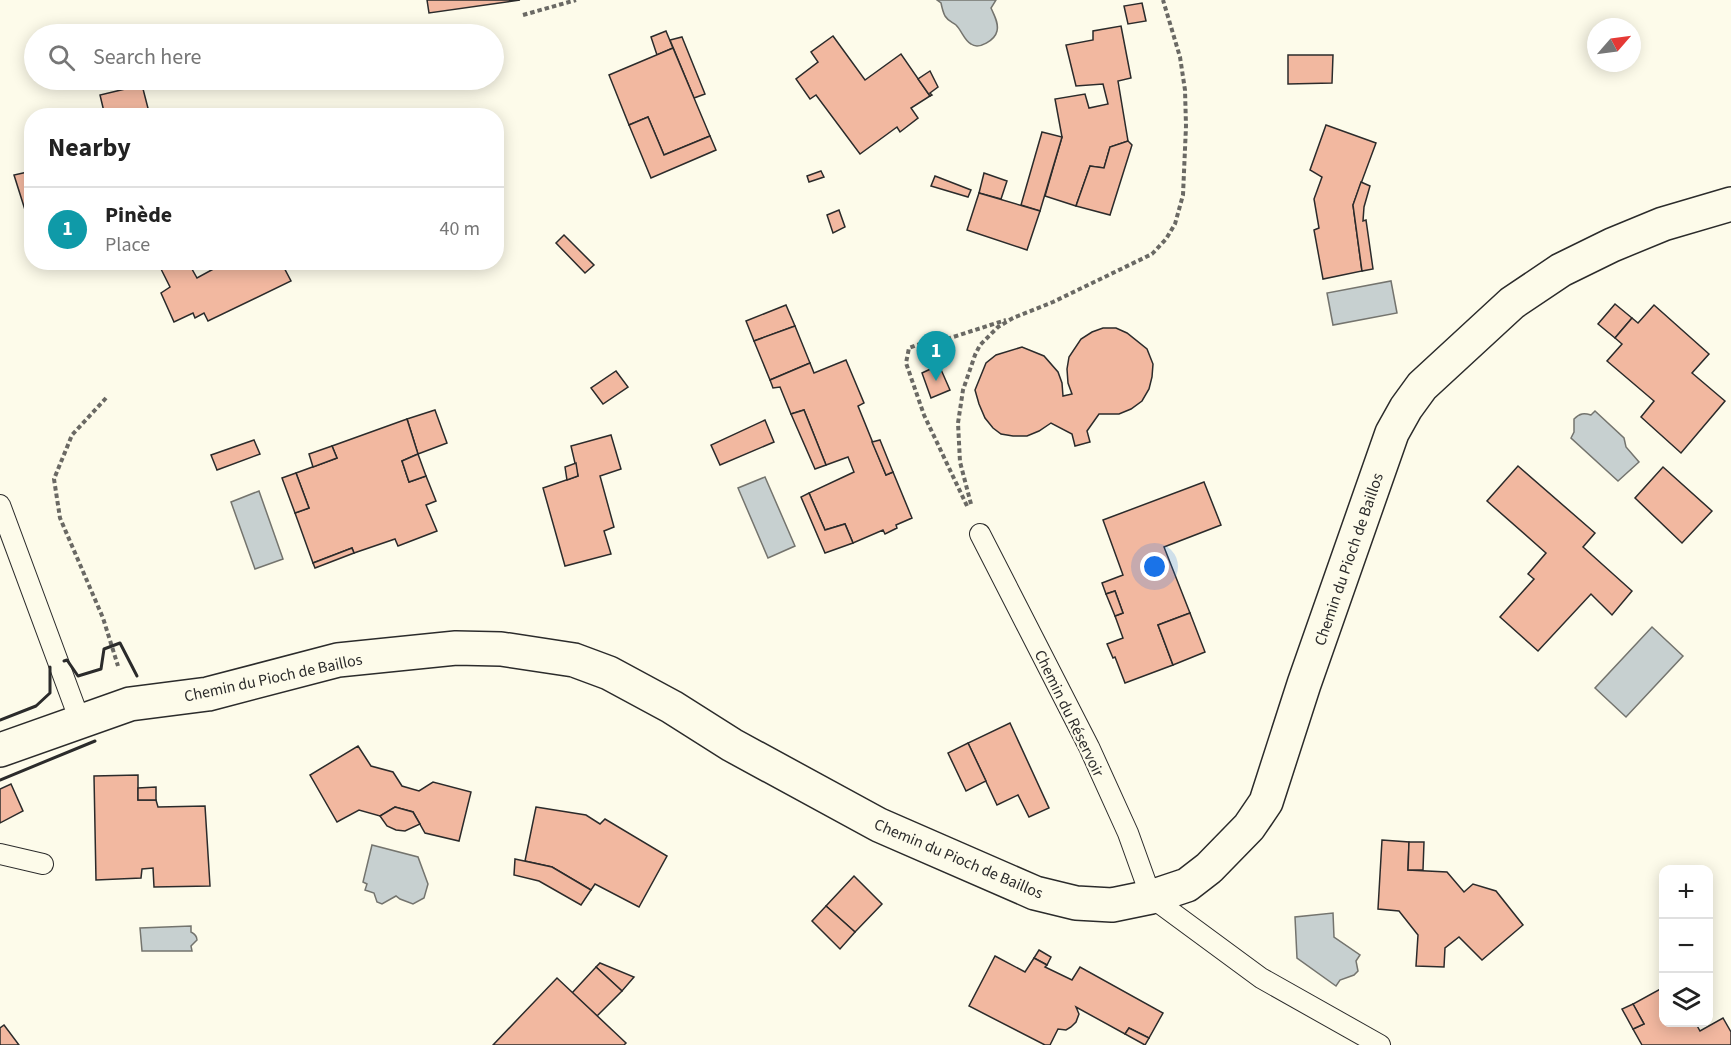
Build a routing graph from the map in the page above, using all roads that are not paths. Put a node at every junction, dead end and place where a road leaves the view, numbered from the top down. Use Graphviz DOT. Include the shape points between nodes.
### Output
graph roads {
  1 [pos="1731,204"];
  2 [pos="0,505"];
  3 [pos="980,534"];
  4 [pos="80,721"];
  5 [pos="0,750"];
  6 [pos="0,854"];
  7 [pos="44,864"];
  8 [pos="1151,897"];
  9 [pos="1380,1045"];
  1 -- 8 [label="street, Chemin du Pioch de Baillos" via="1663,224 1561,270 1512,303 1422,386 1392,433 1266,802 1249,827 1209,868 1187,885"];
  2 -- 4 [label="lane"];
  3 -- 8 [label="lane, Chemin du Réservoir" via="1089,747 1128,833"];
  4 -- 5 [label="street, Chemin du Pioch de Baillos"];
  4 -- 8 [label="street, Chemin du Pioch de Baillos" via="130,704 208,694 338,660 456,648 501,649 574,660 609,673 672,707 732,745 879,825 1035,893 1076,903 1112,905"];
  6 -- 7 [label="lane"];
  8 -- 9 [label="lane" via="1261,978"];
}
